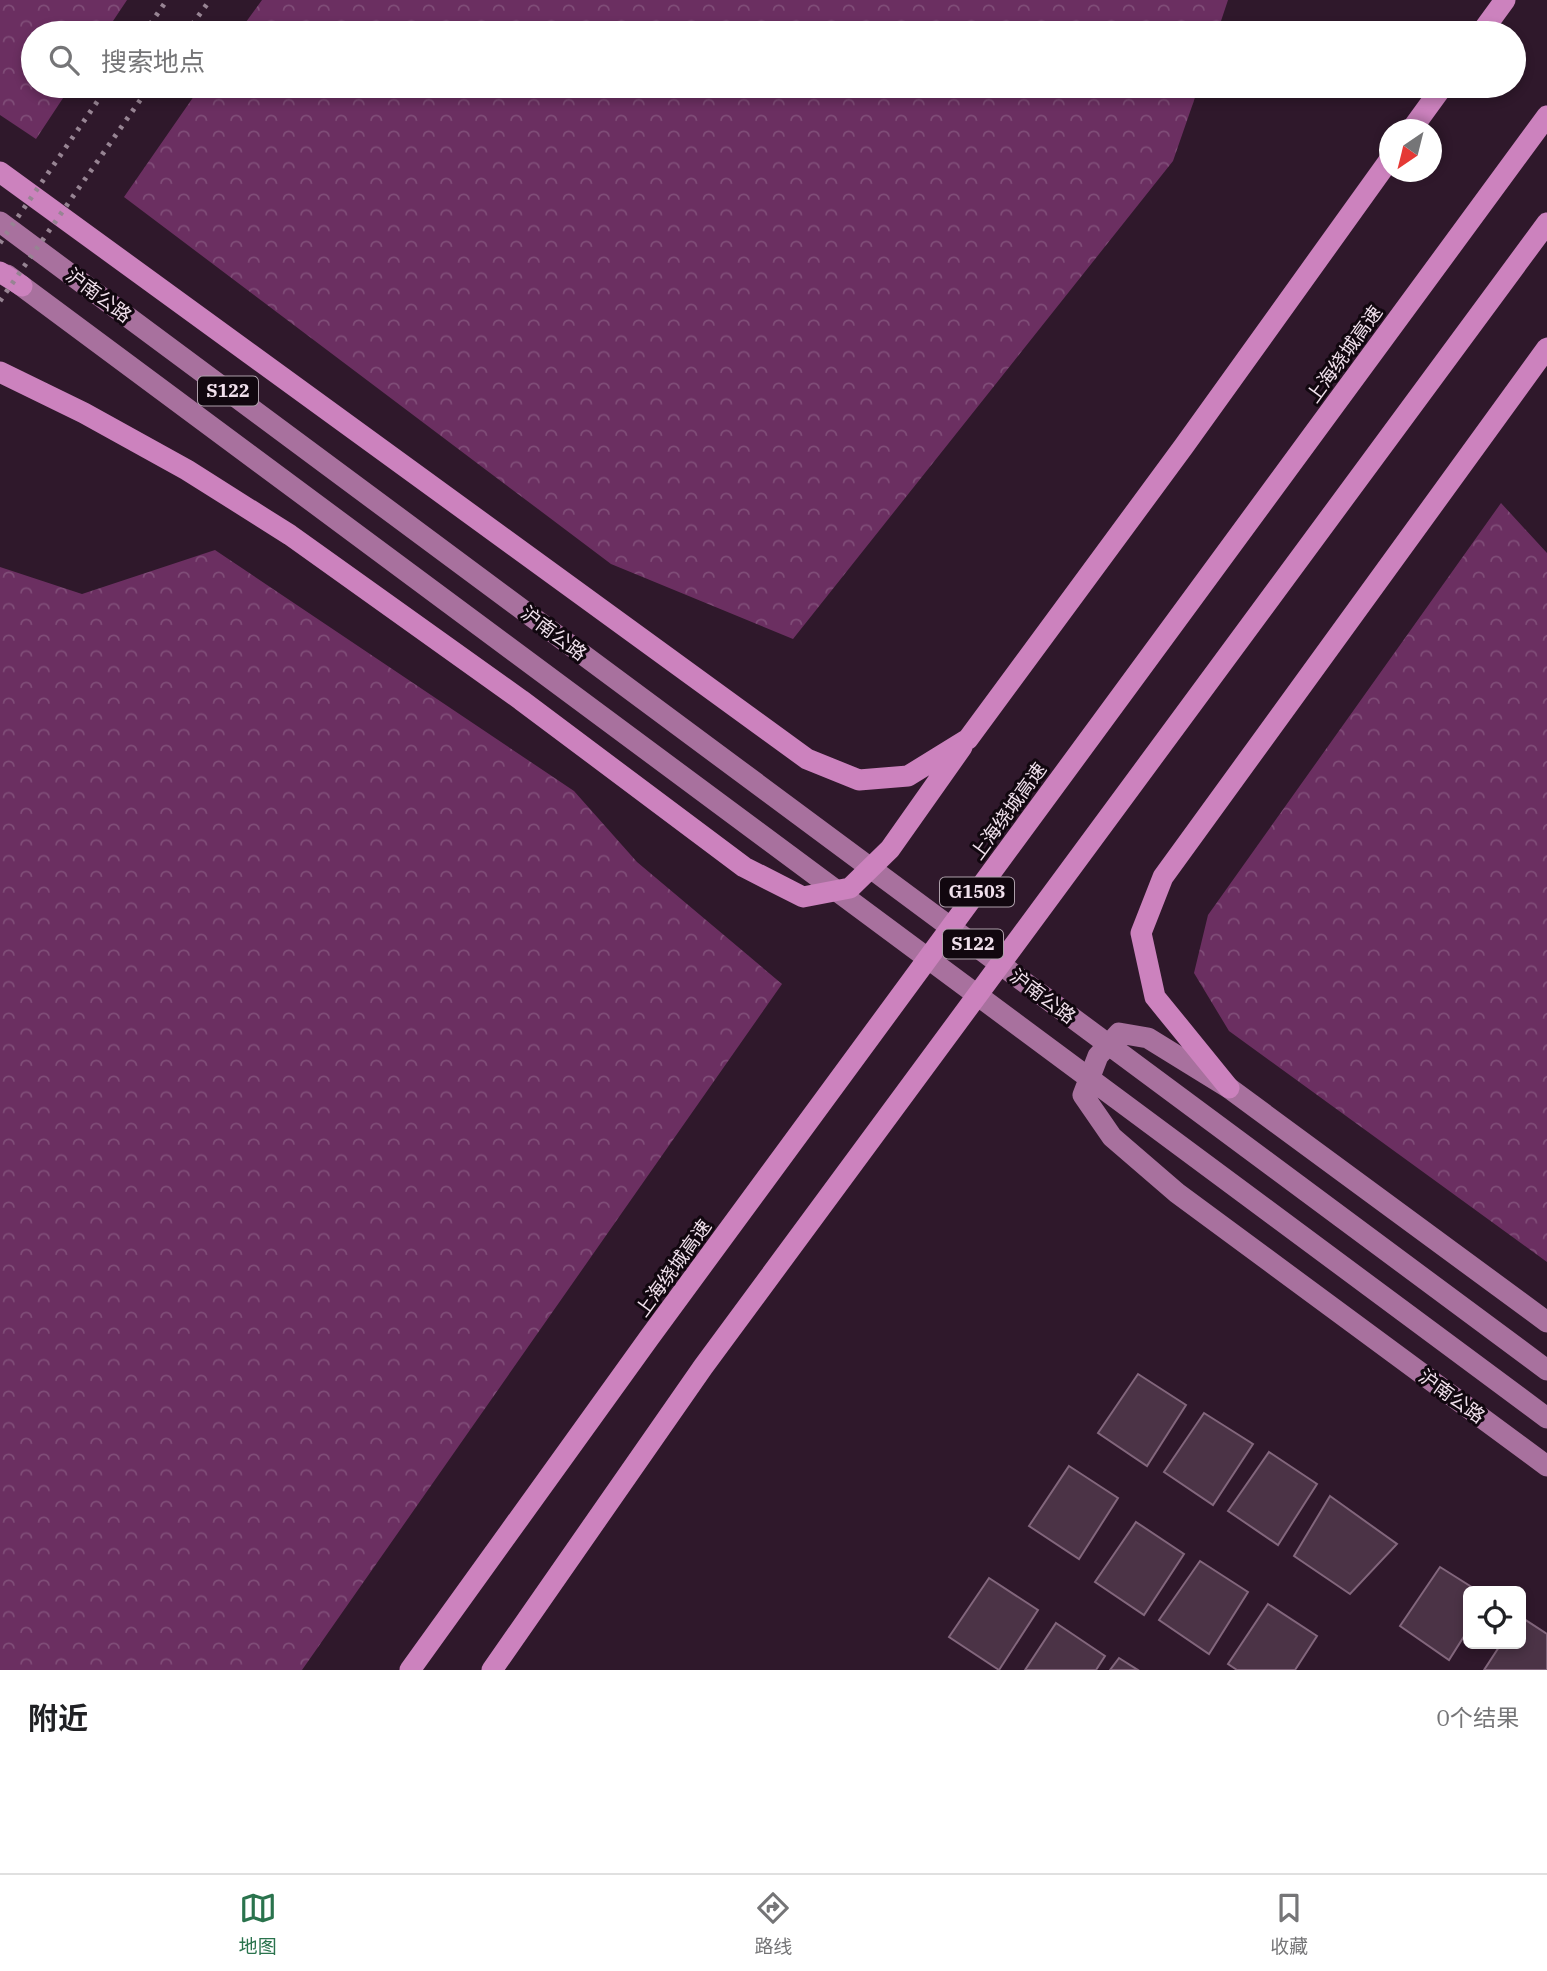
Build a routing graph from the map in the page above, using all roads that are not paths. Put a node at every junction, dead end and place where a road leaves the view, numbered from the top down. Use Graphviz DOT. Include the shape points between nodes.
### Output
graph roads {
  1 [pos="1506,0"];
  2 [pos="1490,21"];
  3 [pos="1434,98"];
  4 [pos="1547,116"];
  5 [pos="1419,119"];
  6 [pos="0,172"];
  7 [pos="1379,174"];
  8 [pos="0,222"];
  9 [pos="1547,223"];
  10 [pos="0,271"];
  11 [pos="22,286"];
  12 [pos="1547,348"];
  13 [pos="0,372"];
  14 [pos="968,739"];
  15 [pos="1229,1088"];
  16 [pos="1547,1322"];
  17 [pos="1547,1370"];
  18 [pos="1547,1418"];
  19 [pos="1547,1466"];
  20 [pos="410,1670"];
  21 [pos="492,1670"];
  1 -- 2 [label="highway"];
  3 -- 5 [label="highway"];
  4 -- 20 [label="highway, 上海绕城高速 / G1503"];
  6 -- 14 [label="highway" via="807,759 859,780 908,776"];
  7 -- 14 [label="highway"];
  8 -- 17 [label="main road, 沪南公路 / S122"];
  9 -- 21 [label="highway, G1503" via="703,1367"];
  10 -- 11 [label="highway"];
  11 -- 18 [label="main road, 沪南公路 / S122"];
  12 -- 15 [label="highway" via="1163,877 1141,933 1155,997"];
  13 -- 14 [label="highway" via="187,470 290,535 744,867 803,897 850,888 890,849"];
  15 -- 16 [label="main road, 沪南公路"];
  15 -- 19 [label="main road, 沪南公路" via="1147,1038 1119,1033 1098,1056 1083,1095 1112,1137 1177,1193"];
}
